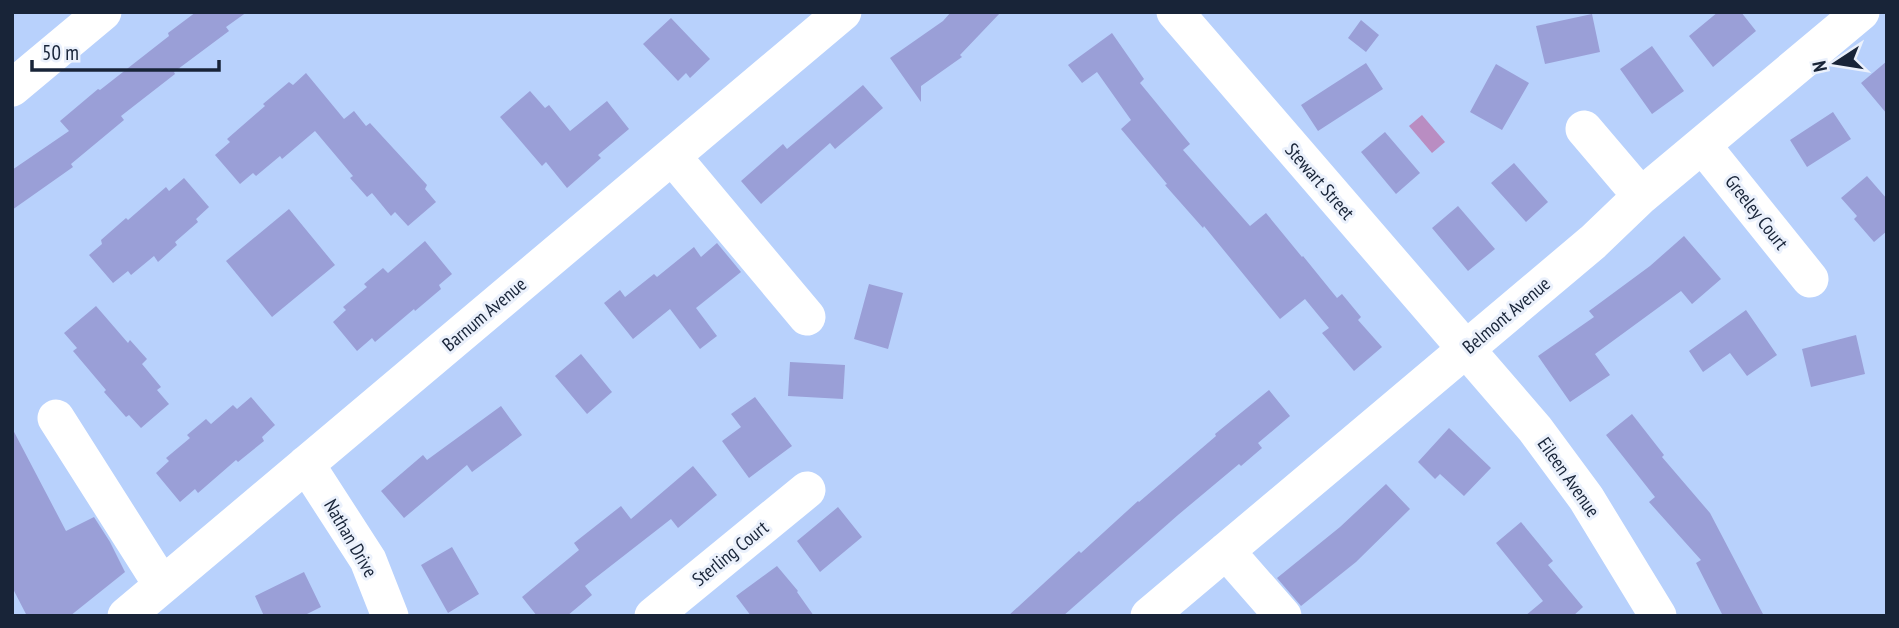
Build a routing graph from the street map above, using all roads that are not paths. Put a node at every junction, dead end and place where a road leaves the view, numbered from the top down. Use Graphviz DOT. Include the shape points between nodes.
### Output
graph roads {
  1 [pos="103,12"];
  2 [pos="843,12"];
  3 [pos="1175,12"];
  4 [pos="1861,12"];
  5 [pos="12,88"];
  6 [pos="1584,129"];
  7 [pos="1703,146"];
  8 [pos="673,156"];
  9 [pos="1641,196"];
  10 [pos="1810,279"];
  11 [pos="807,317"];
  12 [pos="1465,349"];
  13 [pos="56,418"];
  14 [pos="306,464"];
  15 [pos="807,490"];
  16 [pos="1226,551"];
  17 [pos="162,585"];
  18 [pos="125,616"];
  19 [pos="390,616"];
  20 [pos="653,616"];
  21 [pos="1149,616"];
  22 [pos="1283,616"];
  23 [pos="1658,616"];
  1 -- 5 [label="street"];
  2 -- 8 [label="street, Barnum Avenue"];
  3 -- 12 [label="street, Stewart Street"];
  4 -- 7 [label="street, Belmont Avenue"];
  6 -- 9 [label="street"];
  7 -- 9 [label="street, Belmont Avenue"];
  7 -- 10 [label="street, Greeley Court"];
  8 -- 11 [label="street"];
  8 -- 14 [label="street, Barnum Avenue"];
  9 -- 12 [label="street, Belmont Avenue"];
  12 -- 16 [label="street, Belmont Avenue"];
  12 -- 23 [label="street, Eileen Avenue" via="1535,429 1586,498"];
  13 -- 17 [label="street"];
  14 -- 17 [label="street, Barnum Avenue"];
  14 -- 19 [label="street, Nathan Drive" via="368,560"];
  15 -- 20 [label="street, Sterling Court"];
  16 -- 21 [label="street, Belmont Avenue"];
  16 -- 22 [label="street"];
  17 -- 18 [label="street, Barnum Avenue"];
}
